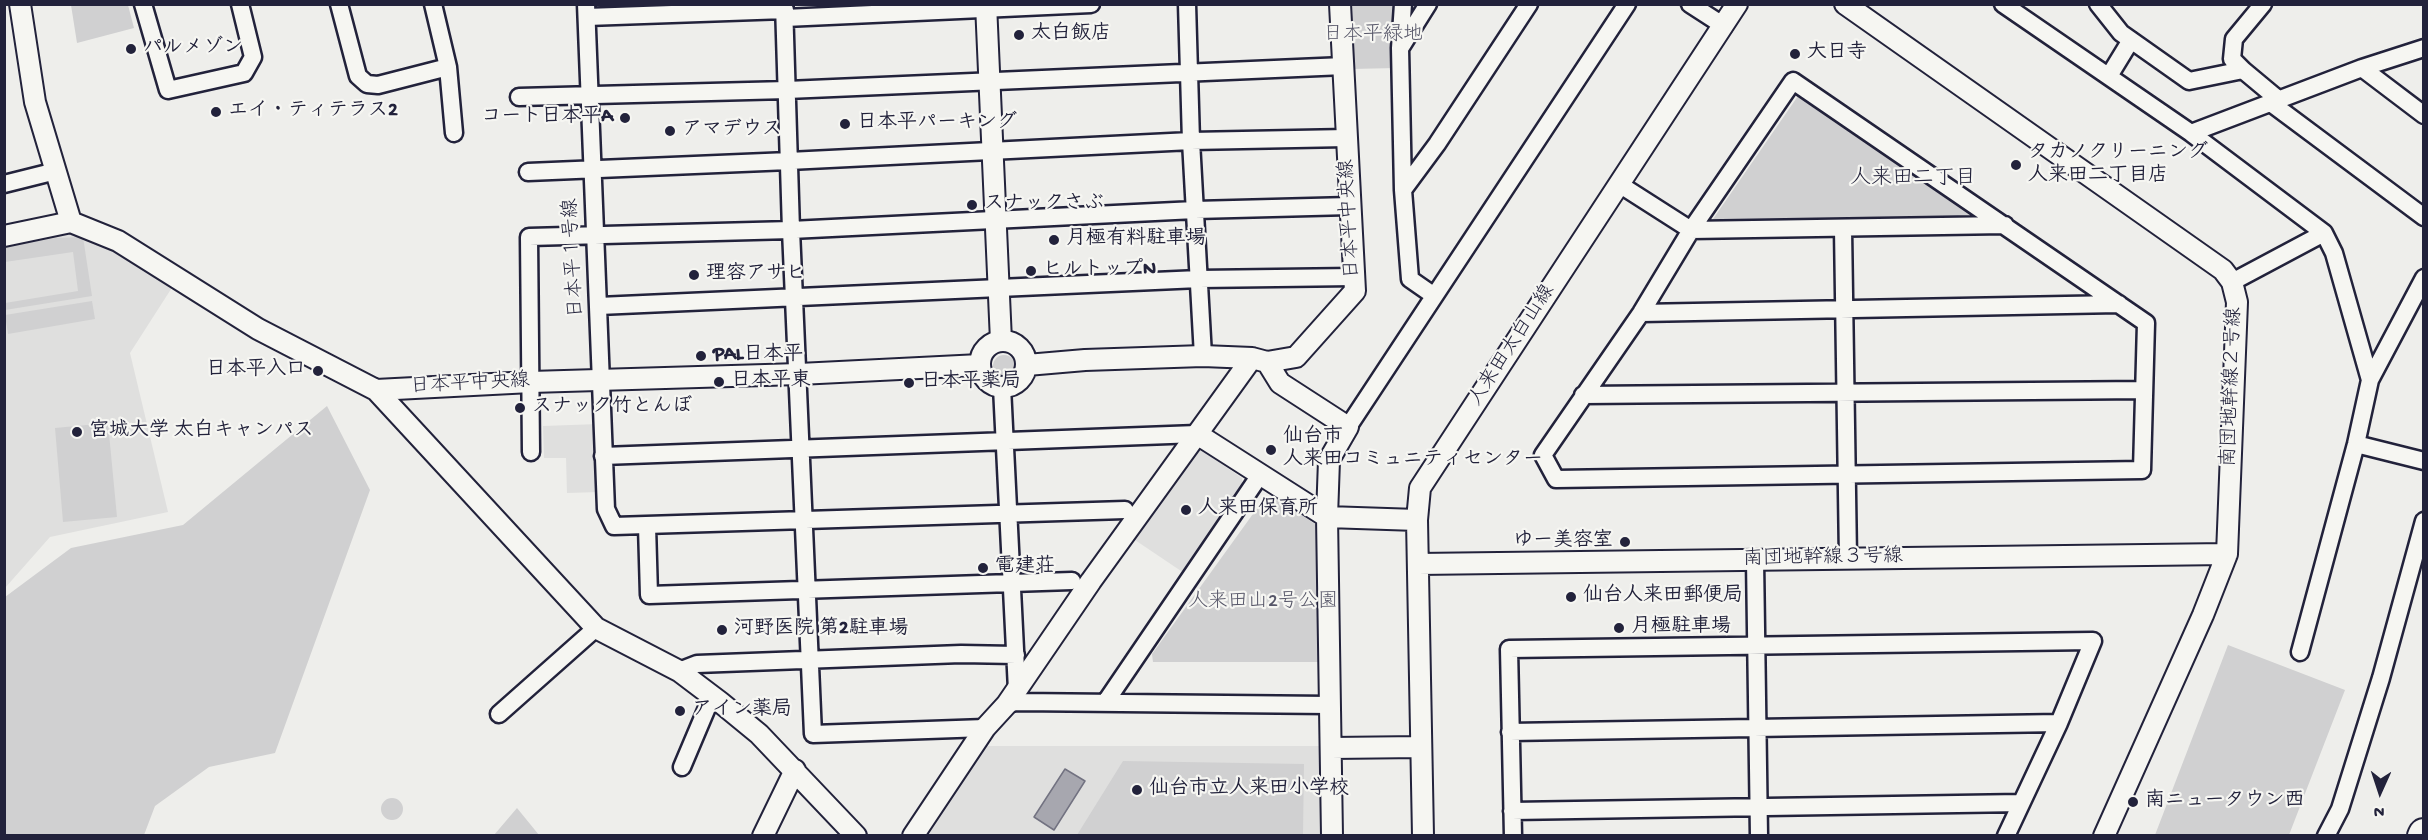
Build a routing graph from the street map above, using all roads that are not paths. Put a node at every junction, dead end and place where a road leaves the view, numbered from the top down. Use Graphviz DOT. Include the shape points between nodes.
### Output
graph roads {
  1 [pos="20,4"];
  2 [pos="143,4"];
  3 [pos="240,4"];
  4 [pos="339,4"];
  5 [pos="433,4"];
  6 [pos="1091,4"];
  7 [pos="1187,4"];
  8 [pos="1340,4"];
  9 [pos="1403,4"];
  10 [pos="1428,4"];
  11 [pos="1529,4"];
  12 [pos="1627,4"];
  13 [pos="1690,4"];
  14 [pos="1737,4"];
  15 [pos="1845,4"];
  16 [pos="2004,4"];
  17 [pos="2098,4"];
  18 [pos="2263,4"];
  19 [pos="987,6"];
  20 [pos="586,11"];
  21 [pos="785,11"];
  22 [pos="1724,26"];
  23 [pos="2131,40"];
  24 [pos="1400,48"];
  25 [pos="2424,48"];
  26 [pos="1344,66"];
  27 [pos="448,67"];
  28 [pos="2362,68"];
  29 [pos="2243,70"];
  30 [pos="1188,74"];
  31 [pos="2109,76"];
  32 [pos="988,80"];
  33 [pos="787,90"];
  34 [pos="588,96"];
  35 [pos="519,97"];
  36 [pos="2275,102"];
  37 [pos="2424,115"];
  38 [pos="454,133"];
  39 [pos="2191,133"];
  40 [pos="1347,138"];
  41 [pos="1191,141"];
  42 [pos="993,150"];
  43 [pos="789,161"];
  44 [pos="591,168"];
  45 [pos="56,171"];
  46 [pos="528,172"];
  47 [pos="4,184"];
  48 [pos="1619,184"];
  49 [pos="1403,190"];
  50 [pos="1350,206"];
  51 [pos="1195,210"];
  52 [pos="2424,217"];
  53 [pos="997,219"];
  54 [pos="71,222"];
  55 [pos="2005,225"];
  56 [pos="1843,229"];
  57 [pos="791,230"];
  58 [pos="1691,230"];
  59 [pos="2324,232"];
  60 [pos="4,236"];
  61 [pos="594,236"];
  62 [pos="1354,277"];
  63 [pos="2424,278"];
  64 [pos="1199,279"];
  65 [pos="2232,282"];
  66 [pos="999,289"];
  67 [pos="1433,295"];
  68 [pos="795,297"];
  69 [pos="2119,304"];
  70 [pos="599,306"];
  71 [pos="1845,309"];
  72 [pos="1641,313"];
  73 [pos="1001,340"];
  74 [pos="1203,356"];
  75 [pos="1260,360"];
  76 [pos="980,365"];
  77 [pos="1027,365"];
  78 [pos="799,374"];
  79 [pos="602,380"];
  80 [pos="2370,380"];
  81 [pos="531,382"];
  82 [pos="1002,387"];
  83 [pos="376,390"];
  84 [pos="2144,390"];
  85 [pos="1846,393"];
  86 [pos="1583,395"];
  87 [pos="1348,427"];
  88 [pos="1197,434"];
  89 [pos="1005,440"];
  90 [pos="2356,444"];
  91 [pos="802,448"];
  92 [pos="531,452"];
  93 [pos="603,456"];
  94 [pos="2424,461"];
  95 [pos="1847,474"];
  96 [pos="1260,475"];
  97 [pos="1125,510"];
  98 [pos="1010,513"];
  99 [pos="1327,517"];
  100 [pos="805,520"];
  101 [pos="1417,520"];
  102 [pos="2424,521"];
  103 [pos="647,526"];
  104 [pos="2227,554"];
  105 [pos="1848,558"];
  106 [pos="1755,560"];
  107 [pos="1418,564"];
  108 [pos="1013,581"];
  109 [pos="1072,581"];
  110 [pos="807,590"];
  111 [pos="596,628"];
  112 [pos="1756,646"];
  113 [pos="2301,652"];
  114 [pos="1016,655"];
  115 [pos="810,661"];
  116 [pos="679,671"];
  117 [pos="712,696"];
  118 [pos="1012,697"];
  119 [pos="1105,703"];
  120 [pos="1330,705"];
  121 [pos="499,714"];
  122 [pos="2059,723"];
  123 [pos="985,728"];
  124 [pos="1758,728"];
  125 [pos="1509,732"];
  126 [pos="1421,747"];
  127 [pos="1331,748"];
  128 [pos="682,767"];
  129 [pos="795,770"];
  130 [pos="2021,802"];
  131 [pos="1759,807"];
  132 [pos="1512,811"];
  133 [pos="763,836"];
  134 [pos="856,836"];
  135 [pos="913,836"];
  136 [pos="1332,836"];
  137 [pos="1423,836"];
  138 [pos="1513,836"];
  139 [pos="1759,836"];
  140 [pos="2007,836"];
  141 [pos="2104,836"];
  142 [pos="2326,836"];
  1 -- 45 [label="street" via="35,102"];
  2 -- 3 [label="street" via="168,90 244,73 253,57"];
  4 -- 27 [label="street" via="358,76 367,84 378,85"];
  5 -- 27 [label="street"];
  6 -- 19 [label="street"];
  7 -- 30 [label="street"];
  8 -- 26 [label="street, 日本平中央線"];
  9 -- 24 [label="street"];
  10 -- 24 [label="street"];
  11 -- 49 [label="street"];
  12 -- 67 [label="street"];
  13 -- 22 [label="street"];
  14 -- 22 [label="street, 人来田太白山線"];
  15 -- 65 [label="street, 南団地幹線２号線" via="2223,270"];
  16 -- 31 [label="street"];
  17 -- 23 [label="street"];
  18 -- 29 [label="street" via="2234,39 2232,59"];
  19 -- 21 [label="street"];
  19 -- 32 [label="street"];
  20 -- 21 [label="street"];
  20 -- 34 [label="street, 日本平１号線"];
  21 -- 33 [label="street"];
  22 -- 48 [label="street, 人来田太白山線"];
  23 -- 29 [label="street" via="2189,81"];
  23 -- 31 [label="street"];
  24 -- 49 [label="street"];
  25 -- 28 [label="street"];
  26 -- 30 [label="street"];
  26 -- 40 [label="street, 日本平中央線"];
  27 -- 38 [label="street"];
  28 -- 36 [label="street"];
  28 -- 37 [label="street"];
  29 -- 36 [label="street"];
  30 -- 32 [label="street"];
  30 -- 41 [label="street"];
  31 -- 39 [label="street"];
  32 -- 33 [label="street"];
  32 -- 42 [label="street"];
  33 -- 34 [label="street"];
  33 -- 43 [label="street"];
  34 -- 35 [label="street"];
  34 -- 44 [label="street, 日本平１号線"];
  36 -- 39 [label="street"];
  36 -- 52 [label="street"];
  39 -- 59 [label="street"];
  40 -- 41 [label="street"];
  40 -- 50 [label="street, 日本平中央線"];
  41 -- 42 [label="street"];
  41 -- 51 [label="street"];
  42 -- 43 [label="street"];
  42 -- 53 [label="street"];
  43 -- 44 [label="street"];
  43 -- 57 [label="street"];
  44 -- 46 [label="street"];
  44 -- 61 [label="street, 日本平１号線"];
  45 -- 47 [label="street"];
  45 -- 54 [label="street"];
  48 -- 58 [label="street"];
  48 -- 101 [label="street, 人来田太白山線" via="1420,488"];
  49 -- 67 [label="street" via="1410,279"];
  50 -- 51 [label="street"];
  50 -- 62 [label="street, 日本平中央線"];
  51 -- 53 [label="street"];
  51 -- 64 [label="street"];
  53 -- 57 [label="street"];
  53 -- 66 [label="street"];
  54 -- 60 [label="street"];
  54 -- 83 [label="street" via="118,241 258,329"];
  55 -- 56 [label="street"];
  55 -- 58 [label="street" via="1793,81"];
  55 -- 69 [label="street"];
  56 -- 58 [label="street"];
  56 -- 71 [label="street"];
  57 -- 61 [label="street"];
  57 -- 68 [label="street"];
  58 -- 72 [label="street"];
  59 -- 65 [label="street"];
  59 -- 80 [label="street" via="2334,253"];
  61 -- 70 [label="street, 日本平１号線"];
  61 -- 81 [label="street" via="529,237"];
  62 -- 64 [label="street"];
  62 -- 75 [label="street, 日本平中央線" via="1355,291 1296,357"];
  63 -- 80 [label="street"];
  64 -- 66 [label="street"];
  64 -- 74 [label="street"];
  65 -- 104 [label="street, 南団地幹線２号線" via="2237,302"];
  66 -- 68 [label="street"];
  66 -- 73 [label="street"];
  67 -- 87 [label="street"];
  68 -- 70 [label="street"];
  68 -- 78 [label="street"];
  69 -- 71 [label="street"];
  69 -- 84 [label="street" via="2146,323"];
  70 -- 79 [label="street, 日本平１号線"];
  71 -- 72 [label="street"];
  71 -- 85 [label="street"];
  72 -- 86 [label="street"];
  73 -- 76 [label="street" via="983,351"];
  73 -- 77 [label="street" via="1016,344"];
  74 -- 75 [label="street, 日本平中央線"];
  74 -- 77 [label="street, 日本平中央線"];
  75 -- 87 [label="street" via="1280,384"];
  75 -- 88 [label="street"];
  76 -- 78 [label="street, 日本平中央線"];
  76 -- 82 [label="street" via="989,383"];
  77 -- 82 [label="street" via="1022,379"];
  78 -- 79 [label="street, 日本平中央線"];
  78 -- 91 [label="street"];
  79 -- 81 [label="street, 日本平中央線"];
  79 -- 93 [label="street, 日本平１号線"];
  80 -- 90 [label="street"];
  81 -- 83 [label="street, 日本平中央線"];
  81 -- 92 [label="street"];
  82 -- 89 [label="street"];
  83 -- 111 [label="street"];
  84 -- 85 [label="street"];
  84 -- 95 [label="street" via="2142,470"];
  85 -- 86 [label="street"];
  85 -- 95 [label="street"];
  86 -- 95 [label="street" via="1543,455 1556,479"];
  87 -- 99 [label="street" via="1329,460"];
  88 -- 89 [label="street"];
  88 -- 96 [label="street"];
  88 -- 118 [label="street"];
  89 -- 91 [label="street"];
  89 -- 98 [label="street"];
  90 -- 94 [label="street"];
  90 -- 113 [label="street"];
  91 -- 93 [label="street"];
  91 -- 100 [label="street"];
  93 -- 103 [label="street, 日本平１号線" via="606,509 614,526"];
  95 -- 105 [label="street"];
  96 -- 99 [label="street"];
  96 -- 119 [label="street"];
  97 -- 98 [label="street"];
  98 -- 100 [label="street"];
  98 -- 108 [label="street"];
  99 -- 101 [label="street"];
  99 -- 120 [label="street"];
  100 -- 103 [label="street"];
  100 -- 110 [label="street"];
  101 -- 107 [label="street, 人来田太白山線"];
  102 -- 142 [label="street" via="2381,678 2340,809"];
  103 -- 110 [label="street" via="649,595"];
  104 -- 105 [label="street, 南団地幹線３号線"];
  104 -- 141 [label="street, 南団地幹線２号線"];
  105 -- 106 [label="street, 南団地幹線３号線"];
  106 -- 107 [label="street, 南団地幹線３号線"];
  106 -- 112 [label="street"];
  107 -- 126 [label="street, 人来田太白山線"];
  108 -- 109 [label="street"];
  108 -- 110 [label="street"];
  108 -- 114 [label="street"];
  110 -- 115 [label="street"];
  111 -- 116 [label="street"];
  111 -- 121 [label="street"];
  112 -- 122 [label="street" via="2093,641"];
  112 -- 124 [label="street"];
  112 -- 125 [label="street" via="1509,649"];
  114 -- 115 [label="street"];
  114 -- 118 [label="street"];
  115 -- 116 [label="street" via="697,664"];
  115 -- 123 [label="street" via="813,734"];
  116 -- 117 [label="street"];
  117 -- 128 [label="street"];
  117 -- 129 [label="street"];
  118 -- 119 [label="street"];
  118 -- 123 [label="street"];
  119 -- 120 [label="street"];
  120 -- 127 [label="street"];
  122 -- 124 [label="street"];
  122 -- 130 [label="street"];
  123 -- 135 [label="street"];
  124 -- 125 [label="street"];
  124 -- 131 [label="street"];
  125 -- 132 [label="street"];
  126 -- 127 [label="street"];
  126 -- 137 [label="street, 人来田太白山線"];
  127 -- 136 [label="street"];
  129 -- 133 [label="street"];
  129 -- 134 [label="street"];
  130 -- 131 [label="street"];
  130 -- 140 [label="street"];
  131 -- 132 [label="street"];
  131 -- 139 [label="street"];
  132 -- 138 [label="street"];
}
